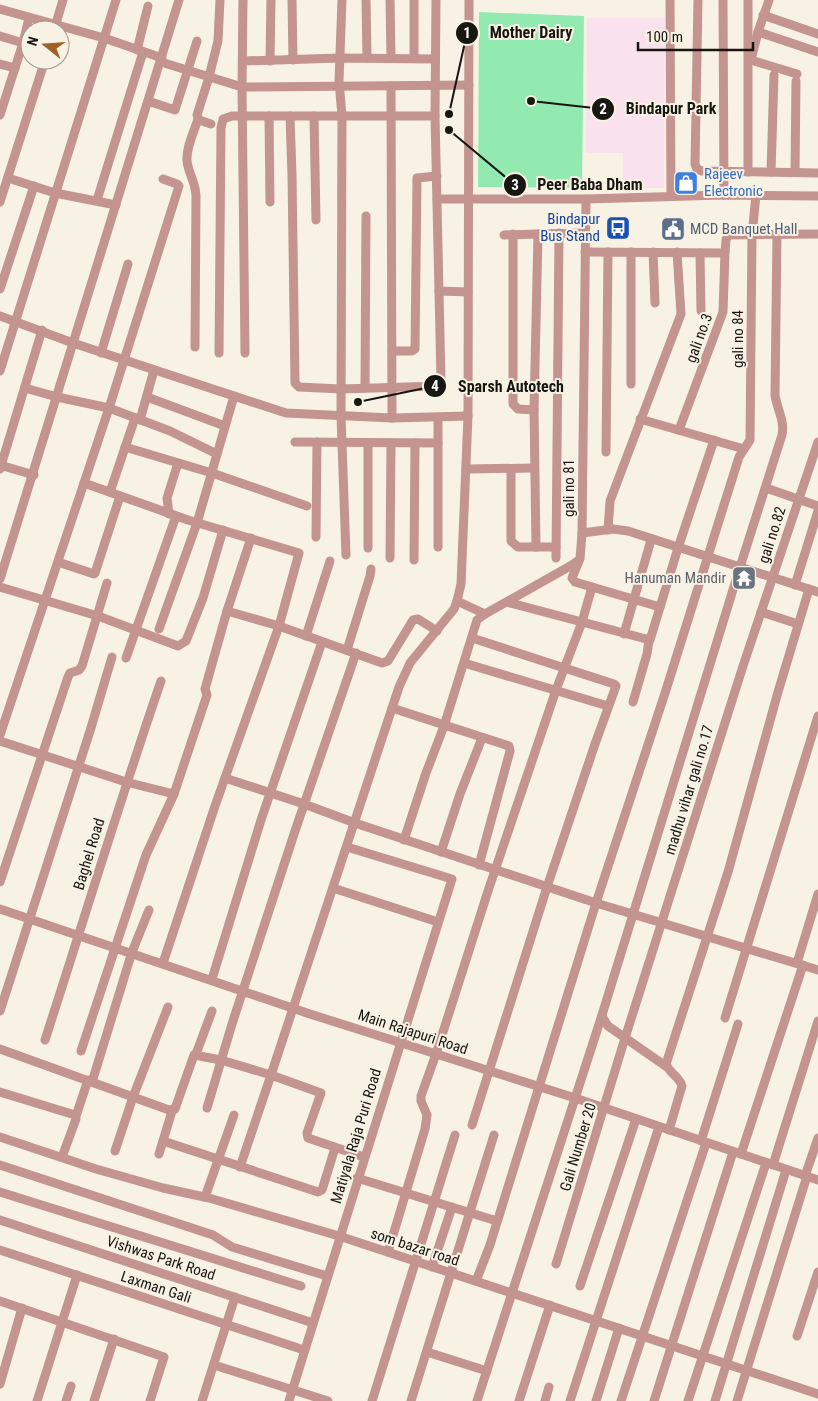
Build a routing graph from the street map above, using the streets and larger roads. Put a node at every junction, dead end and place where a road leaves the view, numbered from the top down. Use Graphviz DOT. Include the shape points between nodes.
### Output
graph roads {
  1 [pos="64,0"];
  2 [pos="116,0"];
  3 [pos="179,0"];
  4 [pos="220,0"];
  5 [pos="243,0"];
  6 [pos="271,0"];
  7 [pos="292,0"];
  8 [pos="342,0"];
  9 [pos="366,0"];
  10 [pos="390,0"];
  11 [pos="414,0"];
  12 [pos="436,0"];
  13 [pos="469,0"];
  14 [pos="670,0"];
  15 [pos="698,0"];
  16 [pos="723,0"];
  17 [pos="748,0"];
  18 [pos="769,0"];
  19 [pos="148,6"];
  20 [pos="0,9"];
  21 [pos="763,15"];
  22 [pos="29,18"];
  23 [pos="34,20"];
  24 [pos="58,20"];
  25 [pos="70,31"];
  26 [pos="758,32"];
  27 [pos="818,34"];
  28 [pos="0,36"];
  29 [pos="104,38"];
  30 [pos="197,41"];
  31 [pos="20,42"];
  32 [pos="140,51"];
  33 [pos="818,52"];
  34 [pos="20,54"];
  35 [pos="414,57"];
  36 [pos="340,58"];
  37 [pos="367,58"];
  38 [pos="391,58"];
  39 [pos="435,58"];
  40 [pos="162,60"];
  41 [pos="293,60"];
  42 [pos="243,61"];
  43 [pos="270,61"];
  44 [pos="0,64"];
  45 [pos="16,68"];
  46 [pos="42,70"];
  47 [pos="188,70"];
  48 [pos="774,75"];
  49 [pos="209,77"];
  50 [pos="436,85"];
  51 [pos="469,85"];
  52 [pos="339,86"];
  53 [pos="391,86"];
  54 [pos="242,87"];
  55 [pos="3,93"];
  56 [pos="148,101"];
  57 [pos="0,115"];
  58 [pos="242,116"];
  59 [pos="269,116"];
  60 [pos="290,116"];
  61 [pos="314,116"];
  62 [pos="342,116"];
  63 [pos="391,116"];
  64 [pos="436,116"];
  65 [pos="198,119"];
  66 [pos="211,124"];
  67 [pos="723,172"];
  68 [pos="748,172"];
  69 [pos="771,172"];
  70 [pos="795,172"];
  71 [pos="818,173"];
  72 [pos="437,176"];
  73 [pos="8,178"];
  74 [pos="162,179"];
  75 [pos="34,186"];
  76 [pos="55,193"];
  77 [pos="671,195"];
  78 [pos="724,195"];
  79 [pos="756,195"];
  80 [pos="818,196"];
  81 [pos="437,199"];
  82 [pos="469,199"];
  83 [pos="586,199"];
  84 [pos="97,200"];
  85 [pos="0,202"];
  86 [pos="270,202"];
  87 [pos="116,205"];
  88 [pos="366,216"];
  89 [pos="316,220"];
  90 [pos="559,233"];
  91 [pos="585,233"];
  92 [pos="538,234"];
  93 [pos="818,234"];
  94 [pos="752,235"];
  95 [pos="777,235"];
  96 [pos="585,252"];
  97 [pos="608,252"];
  98 [pos="631,252"];
  99 [pos="653,252"];
  100 [pos="677,252"];
  101 [pos="725,252"];
  102 [pos="700,253"];
  103 [pos="128,264"];
  104 [pos="0,290"];
  105 [pos="439,291"];
  106 [pos="468,292"];
  107 [pos="655,303"];
  108 [pos="701,311"];
  109 [pos="0,316"];
  110 [pos="15,321"];
  111 [pos="42,330"];
  112 [pos="73,343"];
  113 [pos="195,347"];
  114 [pos="392,351"];
  115 [pos="101,353"];
  116 [pos="219,353"];
  117 [pos="245,353"];
  118 [pos="124,361"];
  119 [pos="154,370"];
  120 [pos="0,371"];
  121 [pos="631,384"];
  122 [pos="25,388"];
  123 [pos="365,388"];
  124 [pos="392,388"];
  125 [pos="341,389"];
  126 [pos="234,396"];
  127 [pos="57,397"];
  128 [pos="147,397"];
  129 [pos="109,408"];
  130 [pos="534,410"];
  131 [pos="340,416"];
  132 [pos="468,416"];
  133 [pos="392,418"];
  134 [pos="438,418"];
  135 [pos="137,419"];
  136 [pos="640,420"];
  137 [pos="225,426"];
  138 [pos="679,430"];
  139 [pos="714,440"];
  140 [pos="295,442"];
  141 [pos="317,442"];
  142 [pos="342,442"];
  143 [pos="818,442"];
  144 [pos="368,443"];
  145 [pos="391,443"];
  146 [pos="415,443"];
  147 [pos="438,443"];
  148 [pos="747,446"];
  149 [pos="125,447"];
  150 [pos="606,452"];
  151 [pos="217,454"];
  152 [pos="178,463"];
  153 [pos="0,466"];
  154 [pos="534,468"];
  155 [pos="467,469"];
  156 [pos="511,469"];
  157 [pos="212,473"];
  158 [pos="34,475"];
  159 [pos="84,483"];
  160 [pos="766,488"];
  161 [pos="110,492"];
  162 [pos="120,496"];
  163 [pos="798,500"];
  164 [pos="306,506"];
  165 [pos="818,506"];
  166 [pos="818,511"];
  167 [pos="173,515"];
  168 [pos="197,523"];
  169 [pos="222,530"];
  170 [pos="608,530"];
  171 [pos="582,533"];
  172 [pos="316,537"];
  173 [pos="251,538"];
  174 [pos="651,540"];
  175 [pos="438,547"];
  176 [pos="536,547"];
  177 [pos="556,547"];
  178 [pos="368,548"];
  179 [pos="678,548"];
  180 [pos="346,555"];
  181 [pos="390,558"];
  182 [pos="556,558"];
  183 [pos="706,558"];
  184 [pos="580,559"];
  185 [pos="414,560"];
  186 [pos="330,561"];
  187 [pos="58,562"];
  188 [pos="740,567"];
  189 [pos="370,568"];
  190 [pos="772,578"];
  191 [pos="0,579"];
  192 [pos="107,583"];
  193 [pos="795,585"];
  194 [pos="0,587"];
  195 [pos="592,587"];
  196 [pos="814,591"];
  197 [pos="633,599"];
  198 [pos="45,601"];
  199 [pos="458,602"];
  200 [pos="507,602"];
  201 [pos="660,607"];
  202 [pos="227,611"];
  203 [pos="761,612"];
  204 [pos="485,614"];
  205 [pos="98,616"];
  206 [pos="582,622"];
  207 [pos="798,624"];
  208 [pos="279,626"];
  209 [pos="159,629"];
  210 [pos="136,630"];
  211 [pos="437,631"];
  212 [pos="624,634"];
  213 [pos="306,636"];
  214 [pos="472,638"];
  215 [pos="649,640"];
  216 [pos="322,642"];
  217 [pos="351,652"];
  218 [pos="112,657"];
  219 [pos="126,658"];
  220 [pos="464,663"];
  221 [pos="743,666"];
  222 [pos="565,669"];
  223 [pos="160,681"];
  224 [pos="556,690"];
  225 [pos="633,702"];
  226 [pos="608,706"];
  227 [pos="392,708"];
  228 [pos="818,716"];
  229 [pos="444,726"];
  230 [pos="0,735"];
  231 [pos="482,738"];
  232 [pos="0,741"];
  233 [pos="43,755"];
  234 [pos="78,766"];
  235 [pos="224,778"];
  236 [pos="126,782"];
  237 [pos="271,793"];
  238 [pos="174,794"];
  239 [pos="304,804"];
  240 [pos="355,824"];
  241 [pos="404,840"];
  242 [pos="347,847"];
  243 [pos="441,852"];
  244 [pos="479,865"];
  245 [pos="495,870"];
  246 [pos="0,882"];
  247 [pos="333,888"];
  248 [pos="547,888"];
  249 [pos="818,894"];
  250 [pos="596,903"];
  251 [pos="0,909"];
  252 [pos="149,910"];
  253 [pos="634,915"];
  254 [pos="29,918"];
  255 [pos="438,922"];
  256 [pos="662,923"];
  257 [pos="80,935"];
  258 [pos="707,936"];
  259 [pos="114,947"];
  260 [pos="748,949"];
  261 [pos="132,952"];
  262 [pos="163,963"];
  263 [pos="800,964"];
  264 [pos="818,970"];
  265 [pos="212,980"];
  266 [pos="243,990"];
  267 [pos="168,1007"];
  268 [pos="294,1008"];
  269 [pos="0,1010"];
  270 [pos="212,1011"];
  271 [pos="602,1014"];
  272 [pos="725,1018"];
  273 [pos="818,1021"];
  274 [pos="738,1024"];
  275 [pos="625,1038"];
  276 [pos="45,1040"];
  277 [pos="400,1042"];
  278 [pos="0,1050"];
  279 [pos="81,1051"];
  280 [pos="196,1054"];
  281 [pos="436,1054"];
  282 [pos="221,1060"];
  283 [pos="667,1067"];
  284 [pos="490,1072"];
  285 [pos="271,1075"];
  286 [pos="90,1081"];
  287 [pos="540,1087"];
  288 [pos="0,1092"];
  289 [pos="133,1097"];
  290 [pos="575,1098"];
  291 [pos="207,1108"];
  292 [pos="604,1108"];
  293 [pos="172,1111"];
  294 [pos="234,1115"];
  295 [pos="76,1116"];
  296 [pos="636,1119"];
  297 [pos="472,1125"];
  298 [pos="659,1127"];
  299 [pos="669,1130"];
  300 [pos="455,1135"];
  301 [pos="494,1135"];
  302 [pos="0,1137"];
  303 [pos="818,1138"];
  304 [pos="163,1141"];
  305 [pos="704,1142"];
  306 [pos="335,1148"];
  307 [pos="115,1151"];
  308 [pos="737,1153"];
  309 [pos="159,1154"];
  310 [pos="62,1157"];
  311 [pos="364,1157"];
  312 [pos="218,1160"];
  313 [pos="769,1164"];
  314 [pos="0,1165"];
  315 [pos="240,1167"];
  316 [pos="786,1170"];
  317 [pos="806,1176"];
  318 [pos="357,1178"];
  319 [pos="818,1180"];
  320 [pos="0,1192"];
  321 [pos="406,1192"];
  322 [pos="205,1197"];
  323 [pos="434,1201"];
  324 [pos="452,1207"];
  325 [pos="470,1213"];
  326 [pos="0,1220"];
  327 [pos="497,1221"];
  328 [pos="339,1236"];
  329 [pos="0,1250"];
  330 [pos="388,1252"];
  331 [pos="416,1262"];
  332 [pos="556,1264"];
  333 [pos="432,1266"];
  334 [pos="818,1272"];
  335 [pos="450,1273"];
  336 [pos="77,1275"];
  337 [pos="327,1276"];
  338 [pos="476,1281"];
  339 [pos="301,1286"];
  340 [pos="580,1286"];
  341 [pos="512,1293"];
  342 [pos="235,1298"];
  343 [pos="0,1301"];
  344 [pos="550,1305"];
  345 [pos="22,1308"];
  346 [pos="596,1320"];
  347 [pos="63,1322"];
  348 [pos="313,1323"];
  349 [pos="227,1324"];
  350 [pos="619,1328"];
  351 [pos="642,1335"];
  352 [pos="797,1336"];
  353 [pos="114,1339"];
  354 [pos="672,1345"];
  355 [pos="304,1350"];
  356 [pos="426,1352"];
  357 [pos="703,1355"];
  358 [pos="726,1363"];
  359 [pos="214,1365"];
  360 [pos="747,1370"];
  361 [pos="487,1371"];
  362 [pos="0,1384"];
  363 [pos="71,1386"];
  364 [pos="549,1387"];
  365 [pos="292,1390"];
  366 [pos="818,1394"];
  367 [pos="37,1401"];
  368 [pos="66,1401"];
  369 [pos="94,1401"];
  370 [pos="150,1401"];
  371 [pos="202,1401"];
  372 [pos="289,1401"];
  373 [pos="328,1401"];
  374 [pos="372,1401"];
  375 [pos="411,1401"];
  376 [pos="477,1401"];
  377 [pos="519,1401"];
  378 [pos="545,1401"];
  379 [pos="570,1401"];
  380 [pos="596,1401"];
  381 [pos="621,1401"];
  382 [pos="654,1401"];
  383 [pos="688,1401"];
  384 [pos="715,1401"];
  385 [pos="737,1401"];
  1 -- 24 [label="street"];
  2 -- 29 [label="street"];
  3 -- 40 [label="street"];
  4 -- 49 [label="street" via="218,41"];
  5 -- 42 [label="street"];
  6 -- 43 [label="street"];
  7 -- 41 [label="street"];
  8 -- 36 [label="street"];
  9 -- 37 [label="street"];
  10 -- 38 [label="street"];
  11 -- 35 [label="street"];
  12 -- 39 [label="street"];
  13 -- 51 [label="street"];
  14 -- 77 [label="street"];
  15 -- 67 [label="street" via="695,164 702,171"];
  16 -- 67 [label="street"];
  17 -- 68 [label="street"];
  18 -- 21 [label="street"];
  19 -- 32 [label="street"];
  20 -- 22 [label="street"];
  21 -- 26 [label="street"];
  21 -- 27 [label="street"];
  22 -- 23 [label="street"];
  25 -- 29 [label="street"];
  26 -- 33 [label="street"];
  26 -- 70 [label="street" via="751,60 797,77"];
  28 -- 31 [label="street"];
  29 -- 32 [label="street"];
  29 -- 76 [label="street"];
  30 -- 47 [label="street"];
  32 -- 40 [label="street"];
  32 -- 84 [label="street"];
  34 -- 45 [label="street"];
  35 -- 38 [label="street"];
  35 -- 39 [label="street"];
  36 -- 37 [label="street"];
  36 -- 41 [label="street"];
  36 -- 52 [label="street"];
  37 -- 38 [label="street"];
  39 -- 50 [label="street"];
  40 -- 47 [label="street"];
  40 -- 56 [label="street"];
  41 -- 43 [label="street"];
  42 -- 43 [label="street"];
  42 -- 54 [label="street"];
  44 -- 45 [label="street"];
  45 -- 55 [label="street"];
  46 -- 73 [label="street"];
  47 -- 49 [label="street"];
  47 -- 56 [label="street" via="175,110"];
  48 -- 69 [label="street"];
  49 -- 54 [label="street"];
  49 -- 65 [label="street"];
  50 -- 51 [label="street"];
  50 -- 53 [label="street"];
  50 -- 64 [label="street"];
  51 -- 82 [label="street"];
  52 -- 53 [label="street"];
  52 -- 54 [label="street"];
  52 -- 62 [label="street"];
  53 -- 63 [label="street"];
  54 -- 58 [label="street"];
  55 -- 57 [label="street"];
  56 -- 87 [label="street"];
  58 -- 59 [label="street"];
  58 -- 116 [label="street" via="226,117 221,122"];
  58 -- 117 [label="street"];
  59 -- 60 [label="street"];
  59 -- 86 [label="street"];
  60 -- 61 [label="street"];
  60 -- 125 [label="street" via="294,380 299,387"];
  61 -- 62 [label="street"];
  61 -- 89 [label="street"];
  62 -- 63 [label="street"];
  62 -- 125 [label="street"];
  63 -- 64 [label="street"];
  63 -- 114 [label="street"];
  64 -- 72 [label="street"];
  65 -- 66 [label="street"];
  65 -- 113 [label="street" via="187,155 196,195"];
  67 -- 68 [label="street"];
  67 -- 78 [label="street"];
  68 -- 69 [label="street"];
  69 -- 70 [label="street"];
  70 -- 71 [label="street"];
  72 -- 81 [label="street"];
  72 -- 114 [label="street" via="417,178 415,349"];
  73 -- 75 [label="street"];
  73 -- 85 [label="street"];
  74 -- 118 [label="street" via="179,186"];
  75 -- 76 [label="street"];
  75 -- 104 [label="street"];
  76 -- 84 [label="street"];
  76 -- 110 [label="street"];
  77 -- 78 [label="street"];
  77 -- 83 [label="street"];
  78 -- 79 [label="street"];
  79 -- 80 [label="street"];
  79 -- 94 [label="street, gali no 84"];
  81 -- 82 [label="street"];
  81 -- 105 [label="street"];
  82 -- 83 [label="street"];
  82 -- 106 [label="street"];
  83 -- 91 [label="street, gali no 81"];
  84 -- 87 [label="street"];
  87 -- 112 [label="street"];
  88 -- 123 [label="street"];
  90 -- 91 [label="street"];
  90 -- 92 [label="street"];
  90 -- 177 [label="street"];
  91 -- 96 [label="street, gali no 81"];
  92 -- 130 [label="street"];
  92 -- 130 [label="street" via="508,234 513,404 518,410"];
  93 -- 95 [label="street"];
  94 -- 95 [label="street"];
  94 -- 101 [label="street" via="728,236"];
  94 -- 148 [label="street, gali no 84" via="751,435"];
  95 -- 160 [label="street" via="776,395 783,429"];
  96 -- 97 [label="street"];
  96 -- 171 [label="street, gali no 81"];
  97 -- 98 [label="street"];
  97 -- 150 [label="street"];
  98 -- 99 [label="street"];
  98 -- 121 [label="street"];
  99 -- 100 [label="street"];
  99 -- 107 [label="street"];
  100 -- 102 [label="street"];
  100 -- 136 [label="street" via="681,314"];
  101 -- 102 [label="street"];
  101 -- 138 [label="street, gali no.3" via="723,312"];
  102 -- 108 [label="street"];
  103 -- 115 [label="street"];
  105 -- 106 [label="street"];
  105 -- 124 [label="street" via="441,384"];
  106 -- 132 [label="street"];
  109 -- 110 [label="street"];
  110 -- 111 [label="street"];
  110 -- 120 [label="street"];
  111 -- 112 [label="street"];
  111 -- 122 [label="street"];
  112 -- 115 [label="street"];
  112 -- 127 [label="street"];
  114 -- 124 [label="street"];
  115 -- 118 [label="street"];
  118 -- 119 [label="street"];
  118 -- 129 [label="street"];
  119 -- 126 [label="street"];
  119 -- 128 [label="street"];
  122 -- 127 [label="street"];
  122 -- 153 [label="street"];
  123 -- 124 [label="street"];
  123 -- 125 [label="street"];
  124 -- 133 [label="street"];
  125 -- 131 [label="street"];
  126 -- 131 [label="street" via="280,412"];
  126 -- 137 [label="street"];
  127 -- 129 [label="street"];
  127 -- 158 [label="street"];
  128 -- 135 [label="street"];
  128 -- 137 [label="street"];
  129 -- 135 [label="street"];
  129 -- 159 [label="street"];
  130 -- 154 [label="street"];
  131 -- 133 [label="street"];
  131 -- 142 [label="street"];
  132 -- 134 [label="street"];
  132 -- 155 [label="street"];
  133 -- 134 [label="street"];
  134 -- 147 [label="street"];
  135 -- 149 [label="street"];
  135 -- 151 [label="street"];
  136 -- 138 [label="street"];
  136 -- 170 [label="street" via="610,501"];
  137 -- 151 [label="street"];
  138 -- 139 [label="street"];
  139 -- 148 [label="street"];
  139 -- 179 [label="street"];
  140 -- 141 [label="street"];
  141 -- 142 [label="street"];
  141 -- 172 [label="street"];
  142 -- 144 [label="street"];
  142 -- 180 [label="street"];
  143 -- 163 [label="street, gali no.82"];
  144 -- 145 [label="street"];
  144 -- 178 [label="street"];
  145 -- 146 [label="street"];
  145 -- 181 [label="street"];
  146 -- 147 [label="street"];
  146 -- 185 [label="street"];
  147 -- 175 [label="street"];
  148 -- 183 [label="street, gali no 84" via="739,457"];
  149 -- 152 [label="street"];
  149 -- 161 [label="street"];
  151 -- 157 [label="street"];
  152 -- 157 [label="street"];
  152 -- 167 [label="street" via="166,498"];
  153 -- 158 [label="street"];
  154 -- 156 [label="street"];
  154 -- 176 [label="street"];
  155 -- 156 [label="street"];
  155 -- 199 [label="street"];
  156 -- 176 [label="street" via="511,542 518,547"];
  157 -- 164 [label="street"];
  157 -- 168 [label="street"];
  158 -- 191 [label="street"];
  159 -- 161 [label="street"];
  159 -- 187 [label="street"];
  160 -- 163 [label="street"];
  160 -- 188 [label="street"];
  161 -- 162 [label="street"];
  162 -- 167 [label="street"];
  162 -- 187 [label="street" via="95,573"];
  163 -- 165 [label="street"];
  163 -- 190 [label="street, gali no.82"];
  166 -- 193 [label="street"];
  167 -- 168 [label="street"];
  167 -- 210 [label="street"];
  168 -- 169 [label="street"];
  168 -- 209 [label="street"];
  169 -- 173 [label="street"];
  169 -- 210 [label="street" via="203,598 186,641 178,646"];
  170 -- 171 [label="street, gali no 81"];
  170 -- 174 [label="street, gali no 81" via="622,530"];
  171 -- 184 [label="street"];
  173 -- 202 [label="street"];
  173 -- 208 [label="street" via="299,553"];
  174 -- 179 [label="street, gali no 81"];
  174 -- 197 [label="street"];
  176 -- 177 [label="street"];
  177 -- 182 [label="street"];
  179 -- 183 [label="street, gali no 81"];
  179 -- 201 [label="street"];
  183 -- 188 [label="street, gali no 81"];
  183 -- 250 [label="street, gali no 84"];
  184 -- 195 [label="street" via="572,580"];
  184 -- 200 [label="street"];
  186 -- 213 [label="street"];
  187 -- 198 [label="street"];
  188 -- 190 [label="street, gali no 81"];
  188 -- 253 [label="street"];
  189 -- 217 [label="street"];
  190 -- 193 [label="street, gali no 81"];
  190 -- 203 [label="street, gali no.82"];
  192 -- 205 [label="street"];
  193 -- 196 [label="street, gali no 81"];
  194 -- 198 [label="street"];
  195 -- 197 [label="street"];
  195 -- 206 [label="street"];
  196 -- 207 [label="street"];
  197 -- 201 [label="street"];
  197 -- 212 [label="street"];
  198 -- 205 [label="street"];
  198 -- 230 [label="street"];
  199 -- 204 [label="street"];
  199 -- 211 [label="street"];
  200 -- 204 [label="street"];
  200 -- 206 [label="street"];
  201 -- 215 [label="street"];
  202 -- 208 [label="street"];
  202 -- 238 [label="street" via="205,689 207,695"];
  203 -- 207 [label="street"];
  203 -- 221 [label="street, gali no.82"];
  204 -- 214 [label="street" via="477,620"];
  205 -- 210 [label="street"];
  205 -- 233 [label="street" via="82,666 69,674"];
  206 -- 212 [label="street"];
  206 -- 222 [label="street"];
  207 -- 258 [label="street"];
  208 -- 213 [label="street"];
  208 -- 235 [label="street"];
  210 -- 219 [label="street"];
  211 -- 217 [label="street" via="416,618 385,663"];
  211 -- 227 [label="street" via="418,651 404,673"];
  212 -- 215 [label="street"];
  213 -- 216 [label="street"];
  214 -- 220 [label="street"];
  214 -- 222 [label="street"];
  215 -- 225 [label="street"];
  216 -- 217 [label="street"];
  216 -- 237 [label="street"];
  217 -- 239 [label="street"];
  218 -- 234 [label="street"];
  220 -- 224 [label="street"];
  220 -- 229 [label="street"];
  221 -- 256 [label="street, madhu vihar gali no.17"];
  222 -- 224 [label="street"];
  222 -- 226 [label="street" via="614,684 615,690"];
  223 -- 236 [label="street, Baghel Road"];
  224 -- 226 [label="street"];
  224 -- 245 [label="street"];
  226 -- 248 [label="street"];
  227 -- 229 [label="street"];
  227 -- 240 [label="street"];
  228 -- 260 [label="street"];
  229 -- 231 [label="street"];
  229 -- 241 [label="street"];
  231 -- 243 [label="street"];
  231 -- 244 [label="street" via="510,748"];
  232 -- 233 [label="street"];
  233 -- 234 [label="street"];
  233 -- 246 [label="street"];
  234 -- 236 [label="street"];
  234 -- 254 [label="street"];
  235 -- 237 [label="street"];
  235 -- 262 [label="street"];
  236 -- 238 [label="street"];
  236 -- 257 [label="street, Baghel Road"];
  237 -- 239 [label="street"];
  237 -- 265 [label="street"];
  238 -- 259 [label="street" via="146,856"];
  239 -- 240 [label="street"];
  239 -- 266 [label="street"];
  240 -- 241 [label="street"];
  240 -- 242 [label="street"];
  241 -- 243 [label="street"];
  242 -- 247 [label="street"];
  242 -- 255 [label="street, Matiyala Raja Puri Road" via="452,879"];
  243 -- 244 [label="street"];
  244 -- 245 [label="street"];
  245 -- 248 [label="street"];
  245 -- 281 [label="street"];
  247 -- 255 [label="street"];
  247 -- 268 [label="street"];
  248 -- 250 [label="street"];
  248 -- 284 [label="street"];
  249 -- 263 [label="street"];
  250 -- 253 [label="street"];
  250 -- 287 [label="street, gali no 84"];
  251 -- 254 [label="street, Main Rajapuri Road"];
  252 -- 261 [label="street"];
  253 -- 256 [label="street"];
  253 -- 271 [label="street"];
  254 -- 257 [label="street, Main Rajapuri Road"];
  254 -- 269 [label="street"];
  255 -- 277 [label="street, Matiyala Raja Puri Road"];
  256 -- 258 [label="street"];
  256 -- 275 [label="street, madhu vihar gali no.17"];
  257 -- 259 [label="street, Main Rajapuri Road"];
  257 -- 276 [label="street, Baghel Road"];
  258 -- 260 [label="street"];
  258 -- 283 [label="street"];
  259 -- 261 [label="street, Main Rajapuri Road"];
  259 -- 279 [label="street"];
  260 -- 263 [label="street"];
  260 -- 272 [label="street"];
  261 -- 262 [label="street, Main Rajapuri Road"];
  261 -- 286 [label="street"];
  262 -- 265 [label="street, Main Rajapuri Road"];
  263 -- 264 [label="street"];
  263 -- 308 [label="street"];
  265 -- 266 [label="street, Main Rajapuri Road"];
  266 -- 268 [label="street, Main Rajapuri Road"];
  266 -- 282 [label="street"];
  267 -- 289 [label="street"];
  268 -- 277 [label="street, Main Rajapuri Road"];
  268 -- 285 [label="street"];
  270 -- 280 [label="street"];
  271 -- 275 [label="street" via="608,1026"];
  271 -- 290 [label="street"];
  273 -- 313 [label="street"];
  274 -- 305 [label="street"];
  275 -- 283 [label="street"];
  275 -- 292 [label="street, Gali Number 20"];
  277 -- 281 [label="street, Main Rajapuri Road"];
  277 -- 311 [label="street, Matiyala Raja Puri Road"];
  278 -- 286 [label="street"];
  280 -- 282 [label="street"];
  280 -- 293 [label="street"];
  281 -- 284 [label="street, Main Rajapuri Road"];
  281 -- 321 [label="street" via="421,1096 427,1115 425,1129"];
  282 -- 285 [label="street"];
  282 -- 291 [label="street"];
  283 -- 299 [label="street" via="682,1086"];
  284 -- 287 [label="street, Main Rajapuri Road"];
  284 -- 297 [label="street"];
  285 -- 306 [label="street" via="320,1092 307,1136"];
  285 -- 315 [label="street"];
  286 -- 289 [label="street"];
  286 -- 295 [label="street"];
  287 -- 290 [label="street, Main Rajapuri Road"];
  287 -- 327 [label="street, gali no 84"];
  288 -- 295 [label="street"];
  289 -- 293 [label="street"];
  289 -- 307 [label="street"];
  290 -- 292 [label="street, Main Rajapuri Road"];
  290 -- 341 [label="street"];
  292 -- 296 [label="street, Main Rajapuri Road"];
  292 -- 332 [label="street, Gali Number 20"];
  293 -- 304 [label="street"];
  294 -- 312 [label="street"];
  295 -- 310 [label="street"];
  296 -- 298 [label="street, Main Rajapuri Road"];
  296 -- 340 [label="street"];
  298 -- 299 [label="street, Main Rajapuri Road"];
  298 -- 346 [label="street"];
  299 -- 305 [label="street, Main Rajapuri Road"];
  300 -- 323 [label="street"];
  301 -- 325 [label="street"];
  302 -- 310 [label="street, som bazar road"];
  303 -- 317 [label="street"];
  304 -- 309 [label="street"];
  304 -- 312 [label="street"];
  305 -- 308 [label="street, Main Rajapuri Road"];
  305 -- 351 [label="street"];
  306 -- 311 [label="street"];
  306 -- 315 [label="street" via="320,1192"];
  308 -- 313 [label="street, Main Rajapuri Road"];
  308 -- 354 [label="street"];
  310 -- 322 [label="street, som bazar road" via="163,1188"];
  311 -- 318 [label="street, Matiyala Raja Puri Road"];
  312 -- 315 [label="street"];
  312 -- 322 [label="street"];
  313 -- 316 [label="street, Main Rajapuri Road"];
  313 -- 357 [label="street"];
  314 -- 337 [label="street" via="213,1235 232,1247"];
  316 -- 317 [label="street, Main Rajapuri Road"];
  316 -- 358 [label="street"];
  317 -- 319 [label="street, Main Rajapuri Road"];
  317 -- 360 [label="street"];
  318 -- 321 [label="street"];
  318 -- 328 [label="street, Matiyala Raja Puri Road"];
  320 -- 339 [label="street"];
  321 -- 323 [label="street"];
  321 -- 330 [label="street"];
  322 -- 328 [label="street, som bazar road"];
  323 -- 324 [label="street"];
  323 -- 331 [label="street"];
  324 -- 325 [label="street"];
  324 -- 333 [label="street"];
  325 -- 327 [label="street"];
  325 -- 335 [label="street"];
  326 -- 342 [label="street, Vishwas Park Road"];
  327 -- 338 [label="street, gali no 84"];
  328 -- 330 [label="street, som bazar road"];
  328 -- 337 [label="street, Matiyala Raja Puri Road"];
  329 -- 336 [label="street, Laxman Gali"];
  330 -- 331 [label="street, som bazar road"];
  331 -- 333 [label="street, som bazar road"];
  331 -- 374 [label="street"];
  333 -- 335 [label="street, som bazar road"];
  334 -- 352 [label="street"];
  335 -- 338 [label="street, som bazar road"];
  335 -- 356 [label="street"];
  336 -- 347 [label="street"];
  336 -- 349 [label="street, Laxman Gali"];
  337 -- 348 [label="street, Matiyala Raja Puri Road"];
  338 -- 341 [label="street, som bazar road"];
  341 -- 344 [label="street, som bazar road"];
  341 -- 361 [label="street"];
  342 -- 348 [label="street, Vishwas Park Road"];
  342 -- 349 [label="street"];
  343 -- 345 [label="street"];
  344 -- 346 [label="street, som bazar road"];
  344 -- 377 [label="street"];
  345 -- 347 [label="street"];
  345 -- 362 [label="street"];
  346 -- 350 [label="street, som bazar road"];
  346 -- 379 [label="street"];
  347 -- 353 [label="street"];
  347 -- 367 [label="street"];
  348 -- 355 [label="street, Matiyala Raja Puri Road"];
  349 -- 355 [label="street, Laxman Gali"];
  349 -- 359 [label="street"];
  350 -- 351 [label="street, som bazar road"];
  350 -- 380 [label="street"];
  351 -- 354 [label="street, som bazar road"];
  351 -- 381 [label="street"];
  353 -- 369 [label="street"];
  353 -- 370 [label="street" via="164,1357"];
  354 -- 357 [label="street, som bazar road"];
  354 -- 382 [label="street"];
  355 -- 365 [label="street, Matiyala Raja Puri Road"];
  356 -- 361 [label="street"];
  356 -- 375 [label="street"];
  357 -- 358 [label="street, som bazar road"];
  357 -- 383 [label="street"];
  358 -- 360 [label="street, som bazar road"];
  358 -- 384 [label="street"];
  359 -- 365 [label="street"];
  359 -- 371 [label="street"];
  360 -- 366 [label="street, som bazar road"];
  360 -- 385 [label="street"];
  361 -- 376 [label="street"];
  363 -- 368 [label="street"];
  364 -- 378 [label="street"];
  365 -- 372 [label="street, Matiyala Raja Puri Road"];
  365 -- 373 [label="street"];
}
